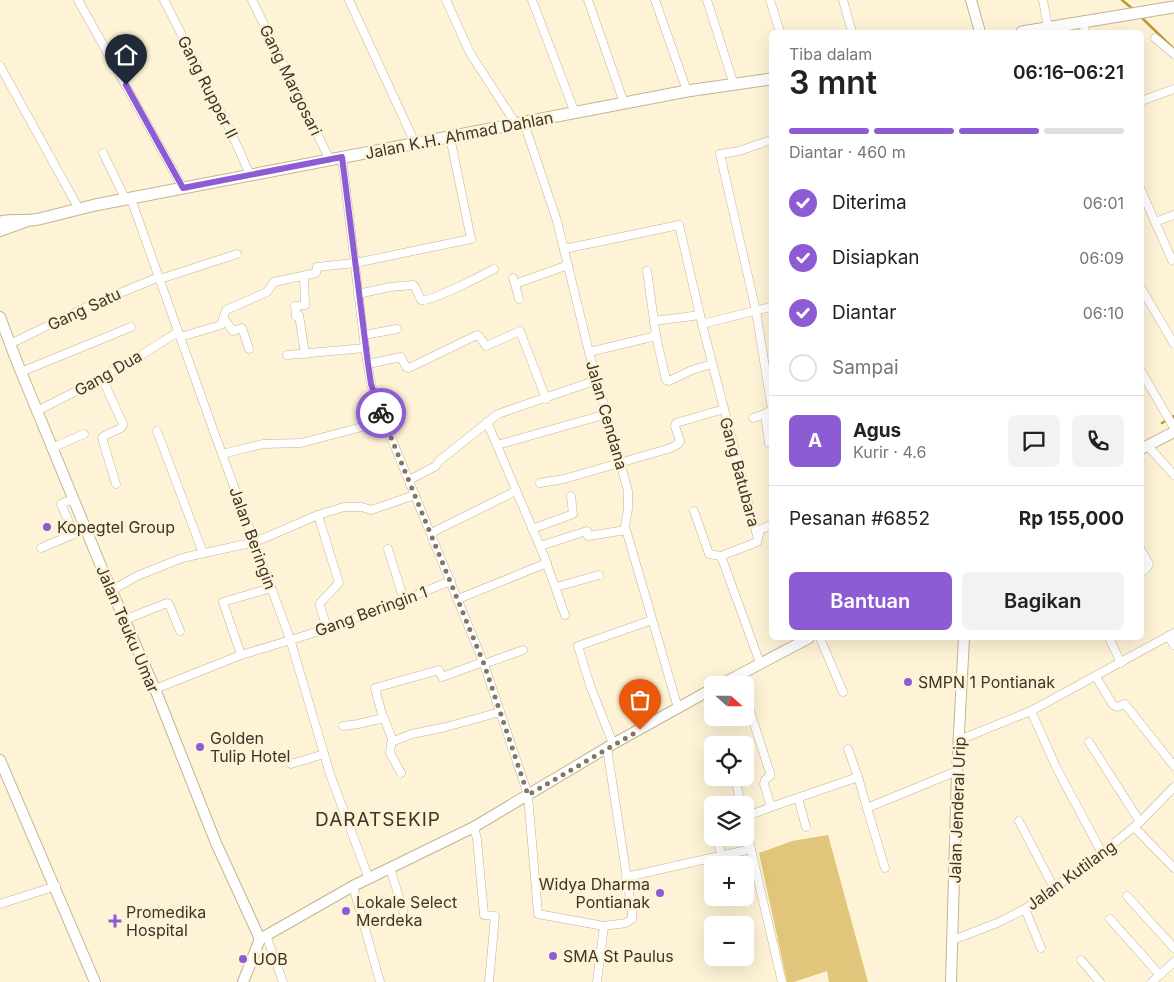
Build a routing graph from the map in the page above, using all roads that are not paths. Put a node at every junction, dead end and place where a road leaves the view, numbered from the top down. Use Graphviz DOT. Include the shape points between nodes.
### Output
graph roads {
  1 [pos="78,0"];
  2 [pos="164,0"];
  3 [pos="252,0"];
  4 [pos="348,0"];
  5 [pos="446,0"];
  6 [pos="532,0"];
  7 [pos="588,0"];
  8 [pos="655,0"];
  9 [pos="707,0"];
  10 [pos="770,0"];
  11 [pos="843,0"];
  12 [pos="971,0"];
  13 [pos="1043,0"];
  14 [pos="1156,7"];
  15 [pos="1174,7"];
  16 [pos="1084,27"];
  17 [pos="1048,28"];
  18 [pos="779,30"];
  19 [pos="851,30"];
  20 [pos="979,30"];
  21 [pos="1035,30"];
  22 [pos="1155,38"];
  23 [pos="1174,54"];
  24 [pos="0,66"];
  25 [pos="769,80"];
  26 [pos="734,85"];
  27 [pos="1174,89"];
  28 [pos="687,92"];
  29 [pos="1144,100"];
  30 [pos="624,104"];
  31 [pos="575,113"];
  32 [pos="520,123"];
  33 [pos="450,137"];
  34 [pos="769,141"];
  35 [pos="415,143"];
  36 [pos="103,153"];
  37 [pos="342,157"];
  38 [pos="330,160"];
  39 [pos="250,175"];
  40 [pos="183,188"];
  41 [pos="1144,196"];
  42 [pos="128,199"];
  43 [pos="79,209"];
  44 [pos="1174,215"];
  45 [pos="30,221"];
  46 [pos="0,222"];
  47 [pos="1156,222"];
  48 [pos="0,231"];
  49 [pos="564,249"];
  50 [pos="237,254"];
  51 [pos="1172,260"];
  52 [pos="355,263"];
  53 [pos="568,265"];
  54 [pos="494,269"];
  55 [pos="647,271"];
  56 [pos="304,276"];
  57 [pos="159,278"];
  58 [pos="1144,293"];
  59 [pos="358,294"];
  60 [pos="519,299"];
  61 [pos="769,308"];
  62 [pos="756,311"];
  63 [pos="700,315"];
  64 [pos="0,317"];
  65 [pos="224,319"];
  66 [pos="654,321"];
  67 [pos="702,324"];
  68 [pos="130,326"];
  69 [pos="397,329"];
  70 [pos="179,335"];
  71 [pos="364,335"];
  72 [pos="656,336"];
  73 [pos="10,344"];
  74 [pos="1174,344"];
  75 [pos="365,348"];
  76 [pos="249,349"];
  77 [pos="590,352"];
  78 [pos="305,354"];
  79 [pos="287,355"];
  80 [pos="368,364"];
  81 [pos="712,364"];
  82 [pos="21,372"];
  83 [pos="1144,376"];
  84 [pos="102,378"];
  85 [pos="597,380"];
  86 [pos="769,392"];
  87 [pos="546,399"];
  88 [pos="724,409"];
  89 [pos="37,411"];
  90 [pos="768,412"];
  91 [pos="607,414"];
  92 [pos="753,418"];
  93 [pos="384,421"];
  94 [pos="486,422"];
  95 [pos="1173,425"];
  96 [pos="157,431"];
  97 [pos="1174,432"];
  98 [pos="84,434"];
  99 [pos="769,443"];
  100 [pos="497,445"];
  101 [pos="52,448"];
  102 [pos="1145,448"];
  103 [pos="222,454"];
  104 [pos="620,462"];
  105 [pos="1174,475"];
  106 [pos="409,480"];
  107 [pos="116,484"];
  108 [pos="540,484"];
  109 [pos="516,491"];
  110 [pos="415,494"];
  111 [pos="73,499"];
  112 [pos="574,500"];
  113 [pos="694,511"];
  114 [pos="318,515"];
  115 [pos="769,526"];
  116 [pos="532,528"];
  117 [pos="86,529"];
  118 [pos="626,530"];
  119 [pos="431,533"];
  120 [pos="74,534"];
  121 [pos="758,540"];
  122 [pos="255,542"];
  123 [pos="540,546"];
  124 [pos="41,548"];
  125 [pos="388,549"];
  126 [pos="203,553"];
  127 [pos="1144,555"];
  128 [pos="721,556"];
  129 [pos="547,563"];
  130 [pos="1144,571"];
  131 [pos="599,575"];
  132 [pos="451,582"];
  133 [pos="271,588"];
  134 [pos="556,588"];
  135 [pos="111,591"];
  136 [pos="458,599"];
  137 [pos="404,600"];
  138 [pos="565,615"];
  139 [pos="124,620"];
  140 [pos="652,620"];
  141 [pos="327,628"];
  142 [pos="180,631"];
  143 [pos="1171,635"];
  144 [pos="290,639"];
  145 [pos="805,640"];
  146 [pos="821,640"];
  147 [pos="964,640"];
  148 [pos="1110,640"];
  149 [pos="1174,645"];
  150 [pos="523,650"];
  151 [pos="241,655"];
  152 [pos="1121,662"];
  153 [pos="483,663"];
  154 [pos="760,663"];
  155 [pos="745,676"];
  156 [pos="1096,677"];
  157 [pos="155,689"];
  158 [pos="843,692"];
  159 [pos="704,693"];
  160 [pos="678,708"];
  161 [pos="1031,711"];
  162 [pos="500,712"];
  163 [pos="383,718"];
  164 [pos="754,723"];
  165 [pos="343,726"];
  166 [pos="392,739"];
  167 [pos="959,740"];
  168 [pos="1089,742"];
  169 [pos="610,746"];
  170 [pos="848,750"];
  171 [pos="324,754"];
  172 [pos="0,760"];
  173 [pos="291,764"];
  174 [pos="1174,766"];
  175 [pos="958,771"];
  176 [pos="401,773"];
  177 [pos="858,777"];
  178 [pos="1174,787"];
  179 [pos="528,795"];
  180 [pos="798,798"];
  181 [pos="771,807"];
  182 [pos="867,808"];
  183 [pos="754,814"];
  184 [pos="1019,821"];
  185 [pos="1137,825"];
  186 [pos="474,827"];
  187 [pos="806,827"];
  188 [pos="719,846"];
  189 [pos="750,846"];
  190 [pos="751,849"];
  191 [pos="1102,853"];
  192 [pos="722,855"];
  193 [pos="390,868"];
  194 [pos="885,868"];
  195 [pos="1174,868"];
  196 [pos="626,877"];
  197 [pos="369,879"];
  198 [pos="56,886"];
  199 [pos="353,886"];
  200 [pos="1054,888"];
  201 [pos="1127,896"];
  202 [pos="0,904"];
  203 [pos="1025,909"];
  204 [pos="405,917"];
  205 [pos="1110,919"];
  206 [pos="604,926"];
  207 [pos="263,937"];
  208 [pos="953,940"];
  209 [pos="1041,948"];
  210 [pos="1174,948"];
  211 [pos="1081,960"];
  212 [pos="1174,962"];
  213 [pos="1159,974"];
  214 [pos="96,982"];
  215 [pos="243,982"];
  216 [pos="283,982"];
  217 [pos="380,982"];
  218 [pos="489,982"];
  219 [pos="597,982"];
  220 [pos="782,982"];
  221 [pos="951,982"];
  222 [pos="1100,982"];
  223 [pos="1152,982"];
  1 -- 40 [label="street"];
  2 -- 39 [label="street, Gang Rupper II"];
  3 -- 38 [label="street, Gang Margosari"];
  4 -- 35 [label="street"];
  5 -- 32 [label="street, Jalan Cendana" via="470,53"];
  6 -- 31 [label="street"];
  7 -- 30 [label="street"];
  8 -- 28 [label="street"];
  9 -- 26 [label="street"];
  10 -- 18 [label="street"];
  11 -- 19 [label="street"];
  12 -- 20 [label="street"];
  13 -- 17 [label="street"];
  14 -- 15 [label="main road"];
  14 -- 16 [label="main road"];
  16 -- 17 [label="main road"];
  17 -- 21 [label="main road"];
  22 -- 23 [label="street"];
  24 -- 43 [label="street"];
  25 -- 26 [label="main road, Jalan K.H. Ahmad Dahlan"];
  26 -- 28 [label="main road, Jalan K.H. Ahmad Dahlan"];
  27 -- 29 [label="street"];
  28 -- 30 [label="main road, Jalan K.H. Ahmad Dahlan"];
  30 -- 31 [label="main road, Jalan K.H. Ahmad Dahlan"];
  31 -- 32 [label="main road, Jalan K.H. Ahmad Dahlan"];
  32 -- 33 [label="main road, Jalan K.H. Ahmad Dahlan"];
  32 -- 49 [label="street, Jalan Cendana" via="557,221"];
  33 -- 35 [label="main road, Jalan K.H. Ahmad Dahlan"];
  33 -- 52 [label="street" via="472,239"];
  34 -- 62 [label="street" via="720,154"];
  35 -- 37 [label="main road, Jalan K.H. Ahmad Dahlan"];
  36 -- 42 [label="street, Jalan Beringin"];
  37 -- 38 [label="main road, Jalan K.H. Ahmad Dahlan"];
  37 -- 52 [label="street"];
  38 -- 39 [label="main road, Jalan K.H. Ahmad Dahlan"];
  39 -- 40 [label="main road, Jalan K.H. Ahmad Dahlan"];
  40 -- 42 [label="main road, Jalan K.H. Ahmad Dahlan"];
  41 -- 47 [label="street"];
  42 -- 43 [label="main road, Jalan K.H. Ahmad Dahlan"];
  42 -- 57 [label="street, Jalan Beringin"];
  43 -- 45 [label="main road, Jalan K.H. Ahmad Dahlan"];
  44 -- 47 [label="street"];
  45 -- 46 [label="main road, Jalan K.H. Ahmad Dahlan" via="14,219"];
  45 -- 48 [label="street"];
  47 -- 51 [label="street"];
  49 -- 53 [label="street, Jalan Cendana"];
  49 -- 63 [label="street, Gang Batubara" via="679,225"];
  50 -- 57 [label="street, Gang Satu"];
  52 -- 56 [label="street" via="317,267 316,274"];
  52 -- 59 [label="street"];
  53 -- 60 [label="street" via="514,281"];
  53 -- 77 [label="street, Jalan Cendana"];
  54 -- 59 [label="street" via="424,301 413,285"];
  55 -- 66 [label="street"];
  56 -- 65 [label="street, Gang Dua" via="274,282 267,292 226,310"];
  56 -- 78 [label="street" via="304,305 294,306 296,316 299,315"];
  57 -- 70 [label="street, Jalan Beringin"];
  57 -- 73 [label="street, Gang Satu" via="84,308"];
  58 -- 74 [label="street"];
  59 -- 71 [label="street"];
  61 -- 62 [label="street"];
  62 -- 67 [label="street"];
  62 -- 86 [label="street"];
  63 -- 66 [label="street"];
  63 -- 67 [label="street, Gang Batubara"];
  64 -- 73 [label="street, Jalan Teuku Umar"];
  65 -- 70 [label="street, Gang Dua" via="221,325"];
  65 -- 76 [label="street" via="233,331 242,328"];
  66 -- 72 [label="street"];
  67 -- 81 [label="street, Gang Batubara"];
  68 -- 82 [label="street"];
  69 -- 71 [label="street"];
  70 -- 84 [label="street, Gang Dua"];
  70 -- 103 [label="street, Jalan Beringin"];
  71 -- 75 [label="street"];
  72 -- 77 [label="street"];
  72 -- 81 [label="street" via="666,380"];
  73 -- 82 [label="street, Jalan Teuku Umar"];
  75 -- 78 [label="street"];
  75 -- 80 [label="street"];
  77 -- 85 [label="street, Jalan Cendana"];
  78 -- 79 [label="street"];
  80 -- 87 [label="street" via="401,357 409,368 477,335 488,346 520,331"];
  80 -- 93 [label="street" via="371,384"];
  81 -- 88 [label="street, Gang Batubara"];
  82 -- 89 [label="street, Jalan Teuku Umar"];
  83 -- 95 [label="street"];
  84 -- 89 [label="street, Gang Dua"];
  84 -- 107 [label="street" via="122,424 121,428 102,438"];
  85 -- 87 [label="street"];
  85 -- 91 [label="street, Jalan Cendana"];
  87 -- 94 [label="street" via="498,414"];
  88 -- 104 [label="street" via="676,423 680,441 671,448"];
  88 -- 121 [label="street, Gang Batubara"];
  89 -- 101 [label="street, Jalan Teuku Umar"];
  90 -- 92 [label="street"];
  90 -- 99 [label="street"];
  91 -- 100 [label="street"];
  91 -- 104 [label="street, Jalan Cendana"];
  93 -- 103 [label="street" via="302,443 263,444"];
  93 -- 106 [label="street"];
  94 -- 100 [label="street"];
  94 -- 106 [label="street" via="436,466"];
  96 -- 126 [label="street"];
  97 -- 102 [label="street"];
  98 -- 101 [label="street"];
  100 -- 109 [label="street"];
  101 -- 111 [label="street, Jalan Teuku Umar"];
  102 -- 105 [label="street"];
  103 -- 122 [label="street, Jalan Beringin"];
  104 -- 108 [label="street"];
  104 -- 118 [label="street, Jalan Cendana" via="628,491"];
  106 -- 110 [label="street"];
  109 -- 116 [label="street"];
  109 -- 119 [label="street"];
  110 -- 114 [label="street" via="371,510 344,507"];
  110 -- 119 [label="street"];
  111 -- 117 [label="street, Jalan Teuku Umar"];
  111 -- 120 [label="street" via="61,504"];
  112 -- 116 [label="street" via="573,514"];
  113 -- 128 [label="street" via="709,554"];
  114 -- 122 [label="street"];
  114 -- 141 [label="street" via="339,584 320,603"];
  115 -- 121 [label="street" via="760,530"];
  116 -- 123 [label="street"];
  117 -- 120 [label="street"];
  117 -- 135 [label="street, Jalan Teuku Umar"];
  118 -- 123 [label="street" via="588,536 587,531"];
  118 -- 140 [label="street, Jalan Cendana"];
  119 -- 132 [label="street"];
  120 -- 124 [label="street"];
  121 -- 128 [label="street, Gang Batubara"];
  122 -- 126 [label="street"];
  122 -- 133 [label="street, Jalan Beringin"];
  123 -- 129 [label="street"];
  125 -- 137 [label="street"];
  126 -- 135 [label="street" via="161,566"];
  127 -- 130 [label="street" via="1149,564"];
  128 -- 154 [label="street"];
  129 -- 134 [label="street"];
  129 -- 136 [label="street"];
  131 -- 134 [label="street"];
  132 -- 136 [label="street"];
  132 -- 137 [label="street, Gang Beringin 1"];
  133 -- 144 [label="street, Jalan Beringin"];
  133 -- 151 [label="street" via="223,602"];
  134 -- 138 [label="street"];
  135 -- 139 [label="street, Jalan Teuku Umar"];
  136 -- 153 [label="street"];
  137 -- 141 [label="street, Gang Beringin 1"];
  139 -- 142 [label="street" via="168,603"];
  139 -- 157 [label="street, Jalan Teuku Umar"];
  140 -- 160 [label="street, Jalan Cendana"];
  140 -- 169 [label="street" via="578,646"];
  141 -- 144 [label="street, Gang Beringin 1"];
  143 -- 149 [label="street"];
  143 -- 152 [label="street"];
  144 -- 151 [label="street, Gang Beringin 1"];
  144 -- 171 [label="street, Jalan Beringin"];
  145 -- 154 [label="street"];
  146 -- 158 [label="street"];
  147 -- 167 [label="street, Jalan Jenderal Urip"];
  148 -- 152 [label="street"];
  150 -- 153 [label="street"];
  151 -- 157 [label="street, Gang Beringin 1"];
  152 -- 156 [label="street"];
  153 -- 162 [label="street"];
  153 -- 163 [label="street" via="442,677 439,670 375,688"];
  154 -- 155 [label="street"];
  156 -- 161 [label="street"];
  156 -- 174 [label="street" via="1113,706 1125,704"];
  157 -- 207 [label="street, Jalan Teuku Umar" via="216,843"];
  159 -- 160 [label="street"];
  160 -- 169 [label="street"];
  161 -- 167 [label="street"];
  161 -- 191 [label="street" via="1057,769"];
  162 -- 166 [label="street"];
  162 -- 179 [label="street"];
  163 -- 165 [label="street"];
  163 -- 166 [label="street"];
  164 -- 181 [label="street" via="770,772 764,784"];
  166 -- 176 [label="street" via="390,753"];
  167 -- 175 [label="street, Jalan Jenderal Urip"];
  168 -- 185 [label="street"];
  169 -- 179 [label="street"];
  169 -- 196 [label="street"];
  170 -- 177 [label="street"];
  171 -- 173 [label="street"];
  171 -- 197 [label="street, Jalan Beringin"];
  172 -- 198 [label="street"];
  175 -- 182 [label="street"];
  175 -- 208 [label="street, Jalan Jenderal Urip"];
  177 -- 180 [label="street"];
  177 -- 182 [label="street"];
  178 -- 185 [label="street, Jalan Kutilang"];
  179 -- 186 [label="street"];
  179 -- 206 [label="street" via="538,914"];
  180 -- 181 [label="street"];
  180 -- 187 [label="street"];
  181 -- 183 [label="street"];
  182 -- 194 [label="street"];
  184 -- 200 [label="street"];
  185 -- 191 [label="street, Jalan Kutilang"];
  185 -- 195 [label="street"];
  186 -- 193 [label="street"];
  186 -- 218 [label="street" via="484,915 495,916"];
  188 -- 192 [label="street"];
  189 -- 190 [label="street"];
  190 -- 192 [label="street"];
  190 -- 220 [label="street"];
  191 -- 200 [label="street, Jalan Kutilang"];
  192 -- 196 [label="street"];
  193 -- 197 [label="street"];
  193 -- 204 [label="street"];
  196 -- 206 [label="street" via="632,919"];
  197 -- 199 [label="street"];
  198 -- 202 [label="street"];
  198 -- 214 [label="street"];
  199 -- 207 [label="street"];
  199 -- 217 [label="street"];
  200 -- 203 [label="street, Jalan Kutilang"];
  201 -- 210 [label="street"];
  203 -- 208 [label="street, Jalan Kutilang"];
  203 -- 209 [label="street"];
  205 -- 213 [label="street"];
  206 -- 219 [label="street"];
  207 -- 215 [label="street"];
  207 -- 216 [label="street"];
  208 -- 221 [label="street, Jalan Jenderal Urip"];
  211 -- 222 [label="street"];
  212 -- 213 [label="street"];
  213 -- 223 [label="street"];
}
